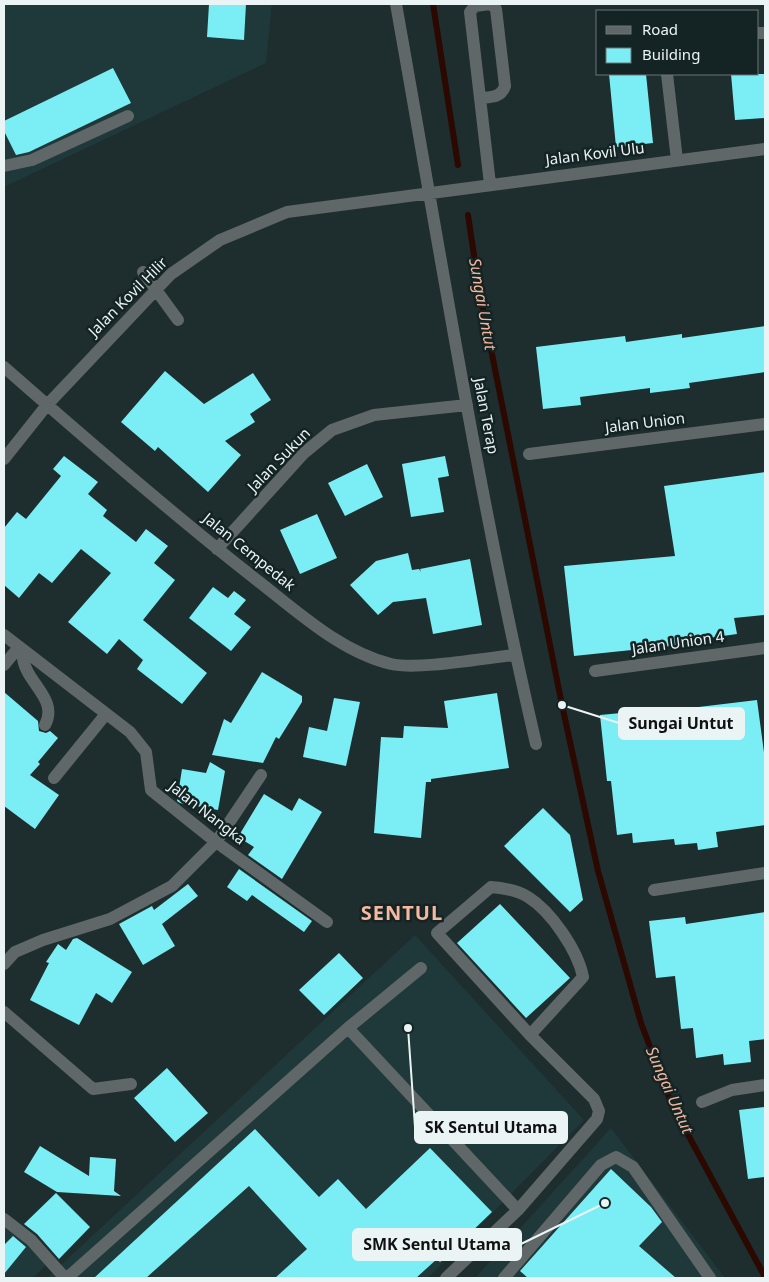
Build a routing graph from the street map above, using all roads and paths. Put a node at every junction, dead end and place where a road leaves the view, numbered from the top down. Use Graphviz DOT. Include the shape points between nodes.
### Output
graph roads {
  1 [pos="396,4"];
  2 [pos="490,4"];
  3 [pos="667,75"];
  4 [pos="480,98"];
  5 [pos="128,116"];
  6 [pos="765,149"];
  7 [pos="677,160"];
  8 [pos="4,166"];
  9 [pos="490,184"];
  10 [pos="430,193"];
  11 [pos="143,272"];
  12 [pos="154,291"];
  13 [pos="178,320"];
  14 [pos="4,367"];
  15 [pos="467,404"];
  16 [pos="47,405"];
  17 [pos="765,424"];
  18 [pos="529,454"];
  19 [pos="4,459"];
  20 [pos="217,549"];
  21 [pos="4,635"];
  22 [pos="765,648"];
  23 [pos="23,650"];
  24 [pos="515,655"];
  25 [pos="4,665"];
  26 [pos="595,671"];
  27 [pos="106,714"];
  28 [pos="45,725"];
  29 [pos="536,744"];
  30 [pos="261,775"];
  31 [pos="54,778"];
  32 [pos="216,842"];
  33 [pos="765,873"];
  34 [pos="654,890"];
  35 [pos="327,922"];
  36 [pos="4,964"];
  37 [pos="421,968"];
  38 [pos="4,1012"];
  39 [pos="348,1028"];
  40 [pos="530,1035"];
  41 [pos="131,1084"];
  42 [pos="765,1085"];
  43 [pos="702,1102"];
  44 [pos="518,1210"];
  45 [pos="4,1219"];
  46 [pos="66,1278"];
  47 [pos="446,1278"];
  48 [pos="504,1278"];
  49 [pos="710,1278"];
  1 -- 10 [label="street, Jalan Terap"];
  2 -- 4 [label="street" via="474,6 470,12"];
  2 -- 4 [label="street" via="496,9 505,86 497,96"];
  3 -- 7 [label="street"];
  4 -- 9 [label="street"];
  5 -- 8 [label="street" via="32,160"];
  6 -- 7 [label="street, Jalan Kovil Ulu"];
  7 -- 9 [label="street, Jalan Kovil Ulu"];
  9 -- 10 [label="street, Jalan Kovil Ulu"];
  10 -- 12 [label="street, Jalan Kovil Hilir" via="287,212 220,240 171,274"];
  10 -- 15 [label="street, Jalan Terap"];
  11 -- 12 [label="street"];
  12 -- 13 [label="street"];
  12 -- 16 [label="street, Jalan Kovil Hilir"];
  14 -- 16 [label="street, Jalan Cempedak"];
  15 -- 20 [label="street, Jalan Sukun" via="374,415 332,430 304,453"];
  15 -- 24 [label="street, Jalan Terap"];
  16 -- 19 [label="street, Jalan Kovil Hilir"];
  16 -- 20 [label="street, Jalan Cempedak"];
  17 -- 18 [label="street, Jalan Union"];
  20 -- 24 [label="street, Jalan Cempedak" via="305,618 362,654 393,664 430,664"];
  21 -- 23 [label="street, Jalan Nangka"];
  22 -- 26 [label="street, Jalan Union 4"];
  23 -- 25 [label="street"];
  23 -- 27 [label="street, Jalan Nangka"];
  23 -- 28 [label="street" via="26,670 49,704 50,716"];
  24 -- 29 [label="street, Jalan Terap"];
  27 -- 31 [label="street"];
  27 -- 32 [label="street, Jalan Nangka" via="130,732 146,752 151,790"];
  30 -- 32 [label="street"];
  32 -- 35 [label="street, Jalan Nangka"];
  32 -- 36 [label="street" via="172,886 110,919 15,952"];
  33 -- 34 [label="street"];
  37 -- 39 [label="street"];
  38 -- 41 [label="street" via="93,1089"];
  39 -- 44 [label="street"];
  39 -- 46 [label="street"];
  40 -- 40 [label="street" via="437,933 491,887 507,888 529,898 562,931 580,962 582,977"];
  40 -- 44 [label="street" via="594,1099 599,1111 597,1119"];
  42 -- 43 [label="street" via="732,1090"];
  44 -- 47 [label="street"];
  45 -- 46 [label="street" via="31,1240"];
  48 -- 49 [label="street" via="601,1165 616,1157 633,1167"];
}
